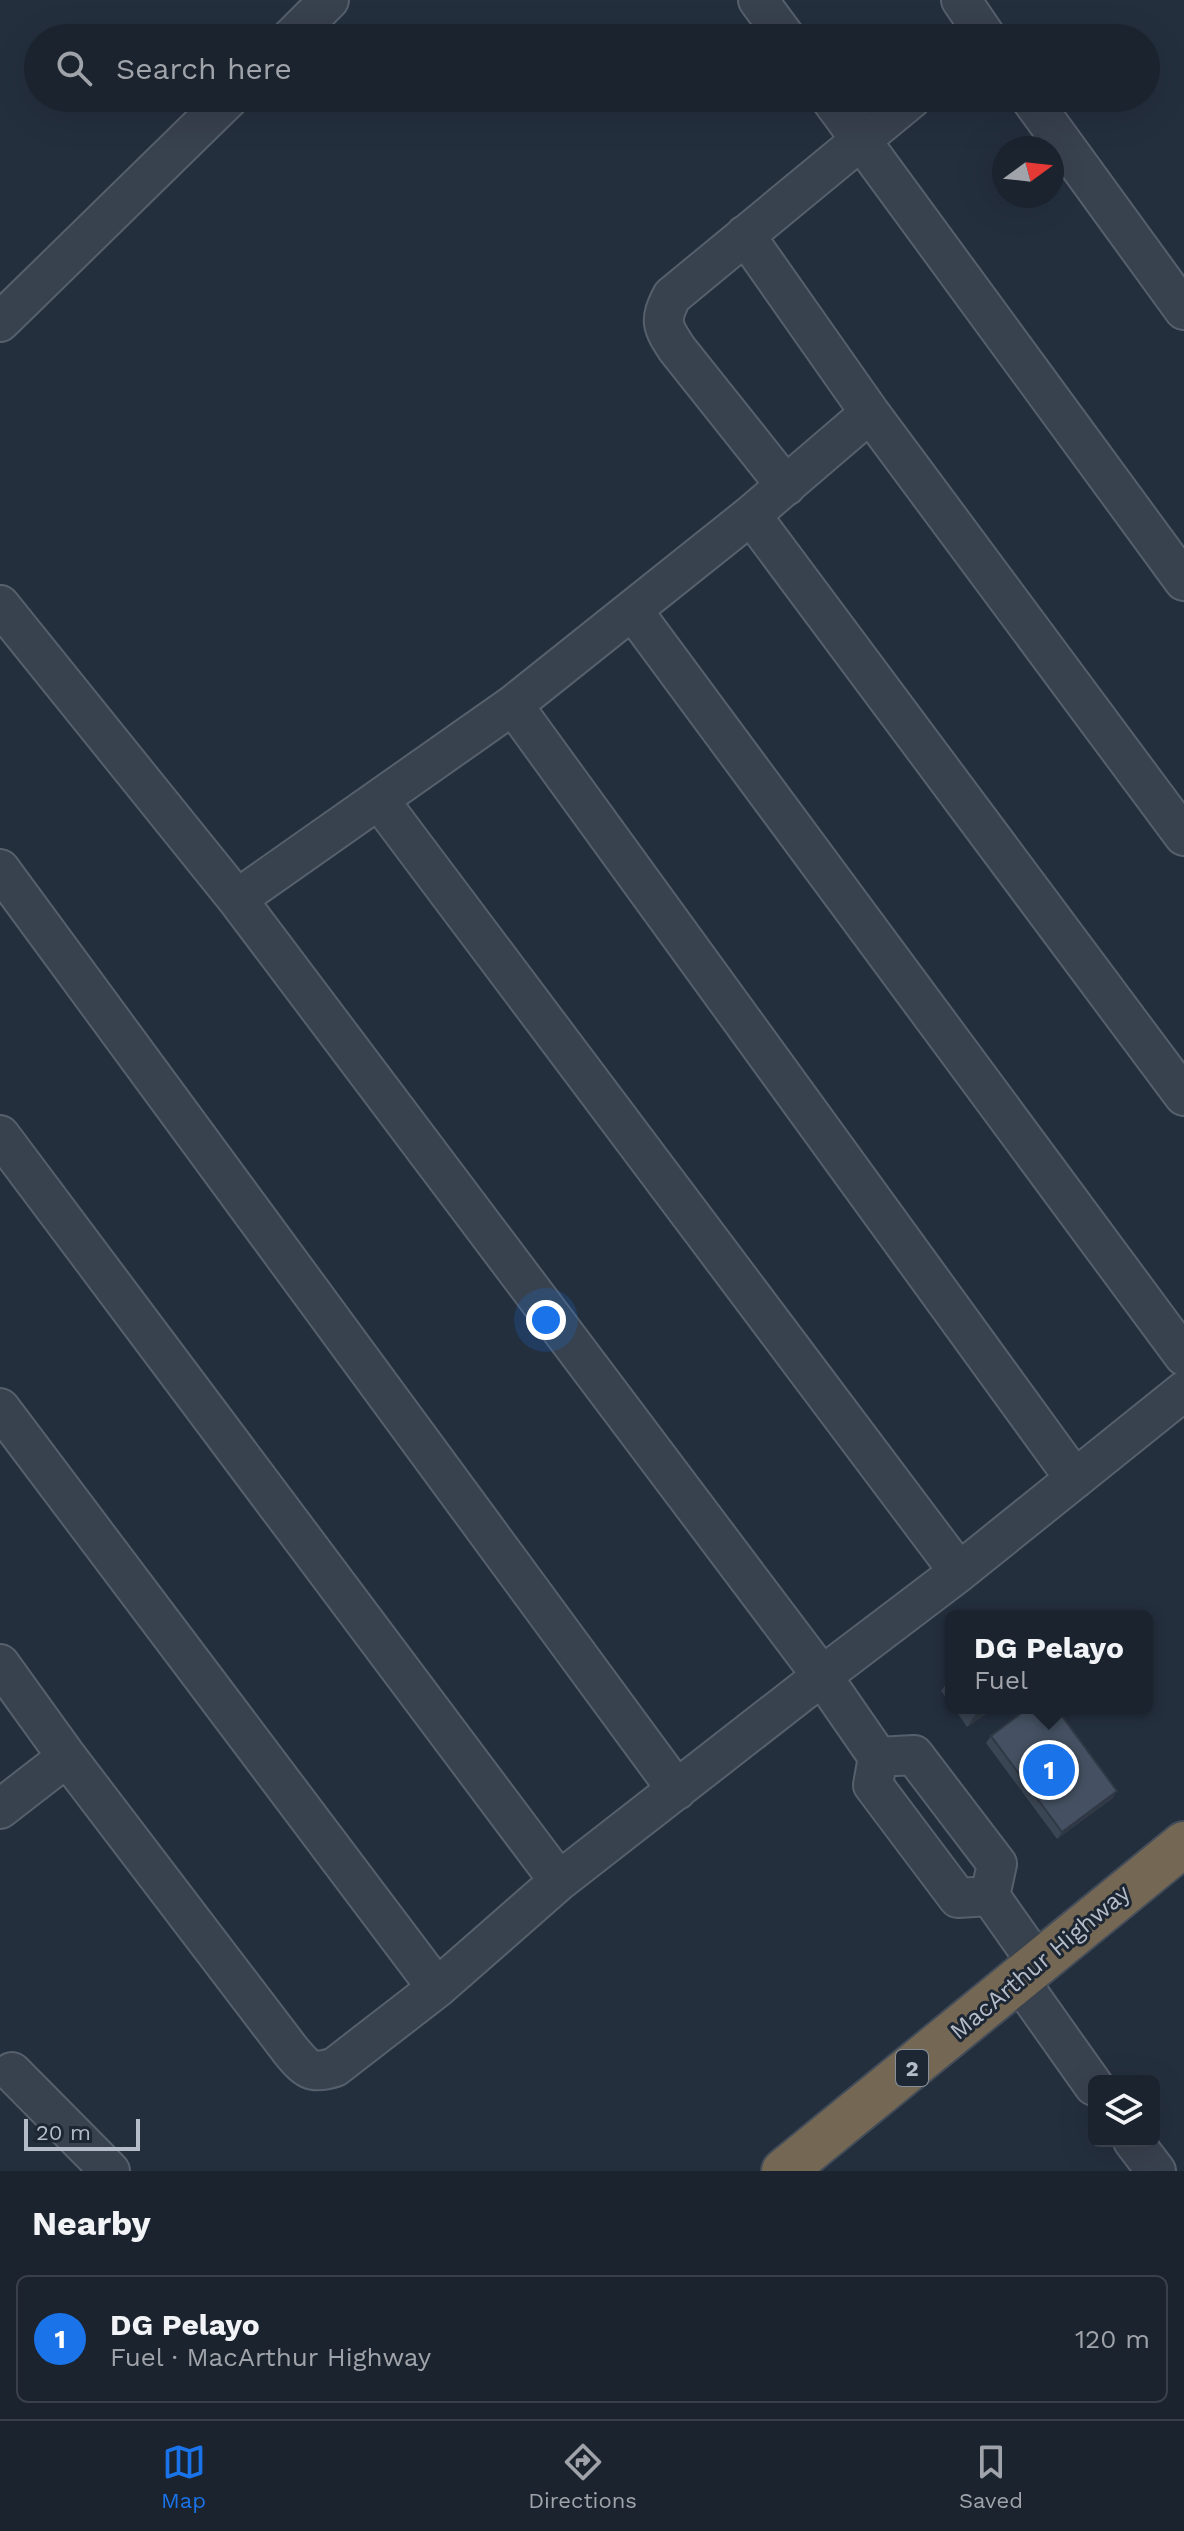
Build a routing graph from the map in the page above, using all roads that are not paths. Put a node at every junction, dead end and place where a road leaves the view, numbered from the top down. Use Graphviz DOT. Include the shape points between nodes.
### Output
graph roads {
  1 [pos="329,0"];
  2 [pos="758,0"];
  3 [pos="961,0"];
  4 [pos="305,24"];
  5 [pos="776,24"];
  6 [pos="977,24"];
  7 [pos="215,112"];
  8 [pos="840,112"];
  9 [pos="894,112"];
  10 [pos="1040,112"];
  11 [pos="860,139"];
  12 [pos="745,235"];
  13 [pos="1184,310"];
  14 [pos="0,322"];
  15 [pos="870,413"];
  16 [pos="786,486"];
  17 [pos="751,515"];
  18 [pos="1184,581"];
  19 [pos="0,605"];
  20 [pos="633,611"];
  21 [pos="513,705"];
  22 [pos="379,800"];
  23 [pos="1184,836"];
  24 [pos="0,869"];
  25 [pos="237,899"];
  26 [pos="1184,1096"];
  27 [pos="0,1135"];
  28 [pos="1184,1356"];
  29 [pos="1184,1391"];
  30 [pos="0,1408"];
  31 [pos="1075,1479"];
  32 [pos="959,1572"];
  33 [pos="0,1664"];
  34 [pos="822,1676"];
  35 [pos="67,1757"];
  36 [pos="878,1757"];
  37 [pos="677,1790"];
  38 [pos="0,1809"];
  39 [pos="1184,1844"];
  40 [pos="559,1881"];
  41 [pos="990,1896"];
  42 [pos="1028,1972"];
  43 [pos="437,1988"];
  44 [pos="12,2072"];
  45 [pos="1088,2076"];
  46 [pos="1138,2147"];
  47 [pos="110,2171"];
  48 [pos="784,2171"];
  49 [pos="1156,2171"];
  1 -- 4 [label="street"];
  2 -- 5 [label="street"];
  3 -- 6 [label="street"];
  7 -- 14 [label="street"];
  8 -- 11 [label="street"];
  9 -- 11 [label="street"];
  10 -- 13 [label="street"];
  11 -- 12 [label="street"];
  11 -- 18 [label="street"];
  12 -- 15 [label="street"];
  12 -- 16 [label="street" via="672,296 662,316 677,349"];
  15 -- 16 [label="street"];
  15 -- 23 [label="street"];
  16 -- 17 [label="street"];
  17 -- 20 [label="street"];
  17 -- 26 [label="street"];
  19 -- 25 [label="street"];
  20 -- 21 [label="street"];
  20 -- 28 [label="street"];
  21 -- 22 [label="street"];
  21 -- 31 [label="street"];
  22 -- 25 [label="street"];
  22 -- 32 [label="street"];
  24 -- 37 [label="street"];
  25 -- 34 [label="street"];
  27 -- 40 [label="street"];
  29 -- 31 [label="street"];
  30 -- 43 [label="street"];
  31 -- 32 [label="street"];
  32 -- 34 [label="street"];
  33 -- 35 [label="street"];
  34 -- 36 [label="street"];
  34 -- 37 [label="street"];
  35 -- 38 [label="street"];
  35 -- 43 [label="street" via="291,2051 311,2070 335,2067"];
  36 -- 41 [label="street" via="873,1785 929,1863 958,1898"];
  36 -- 41 [label="street" via="914,1755 997,1864"];
  37 -- 40 [label="street"];
  39 -- 42 [label="highway, MacArthur Highway / 2"];
  40 -- 43 [label="street"];
  41 -- 42 [label="street"];
  42 -- 45 [label="street"];
  42 -- 48 [label="highway, MacArthur Highway / 2"];
  44 -- 47 [label="street"];
  46 -- 49 [label="street"];
}
